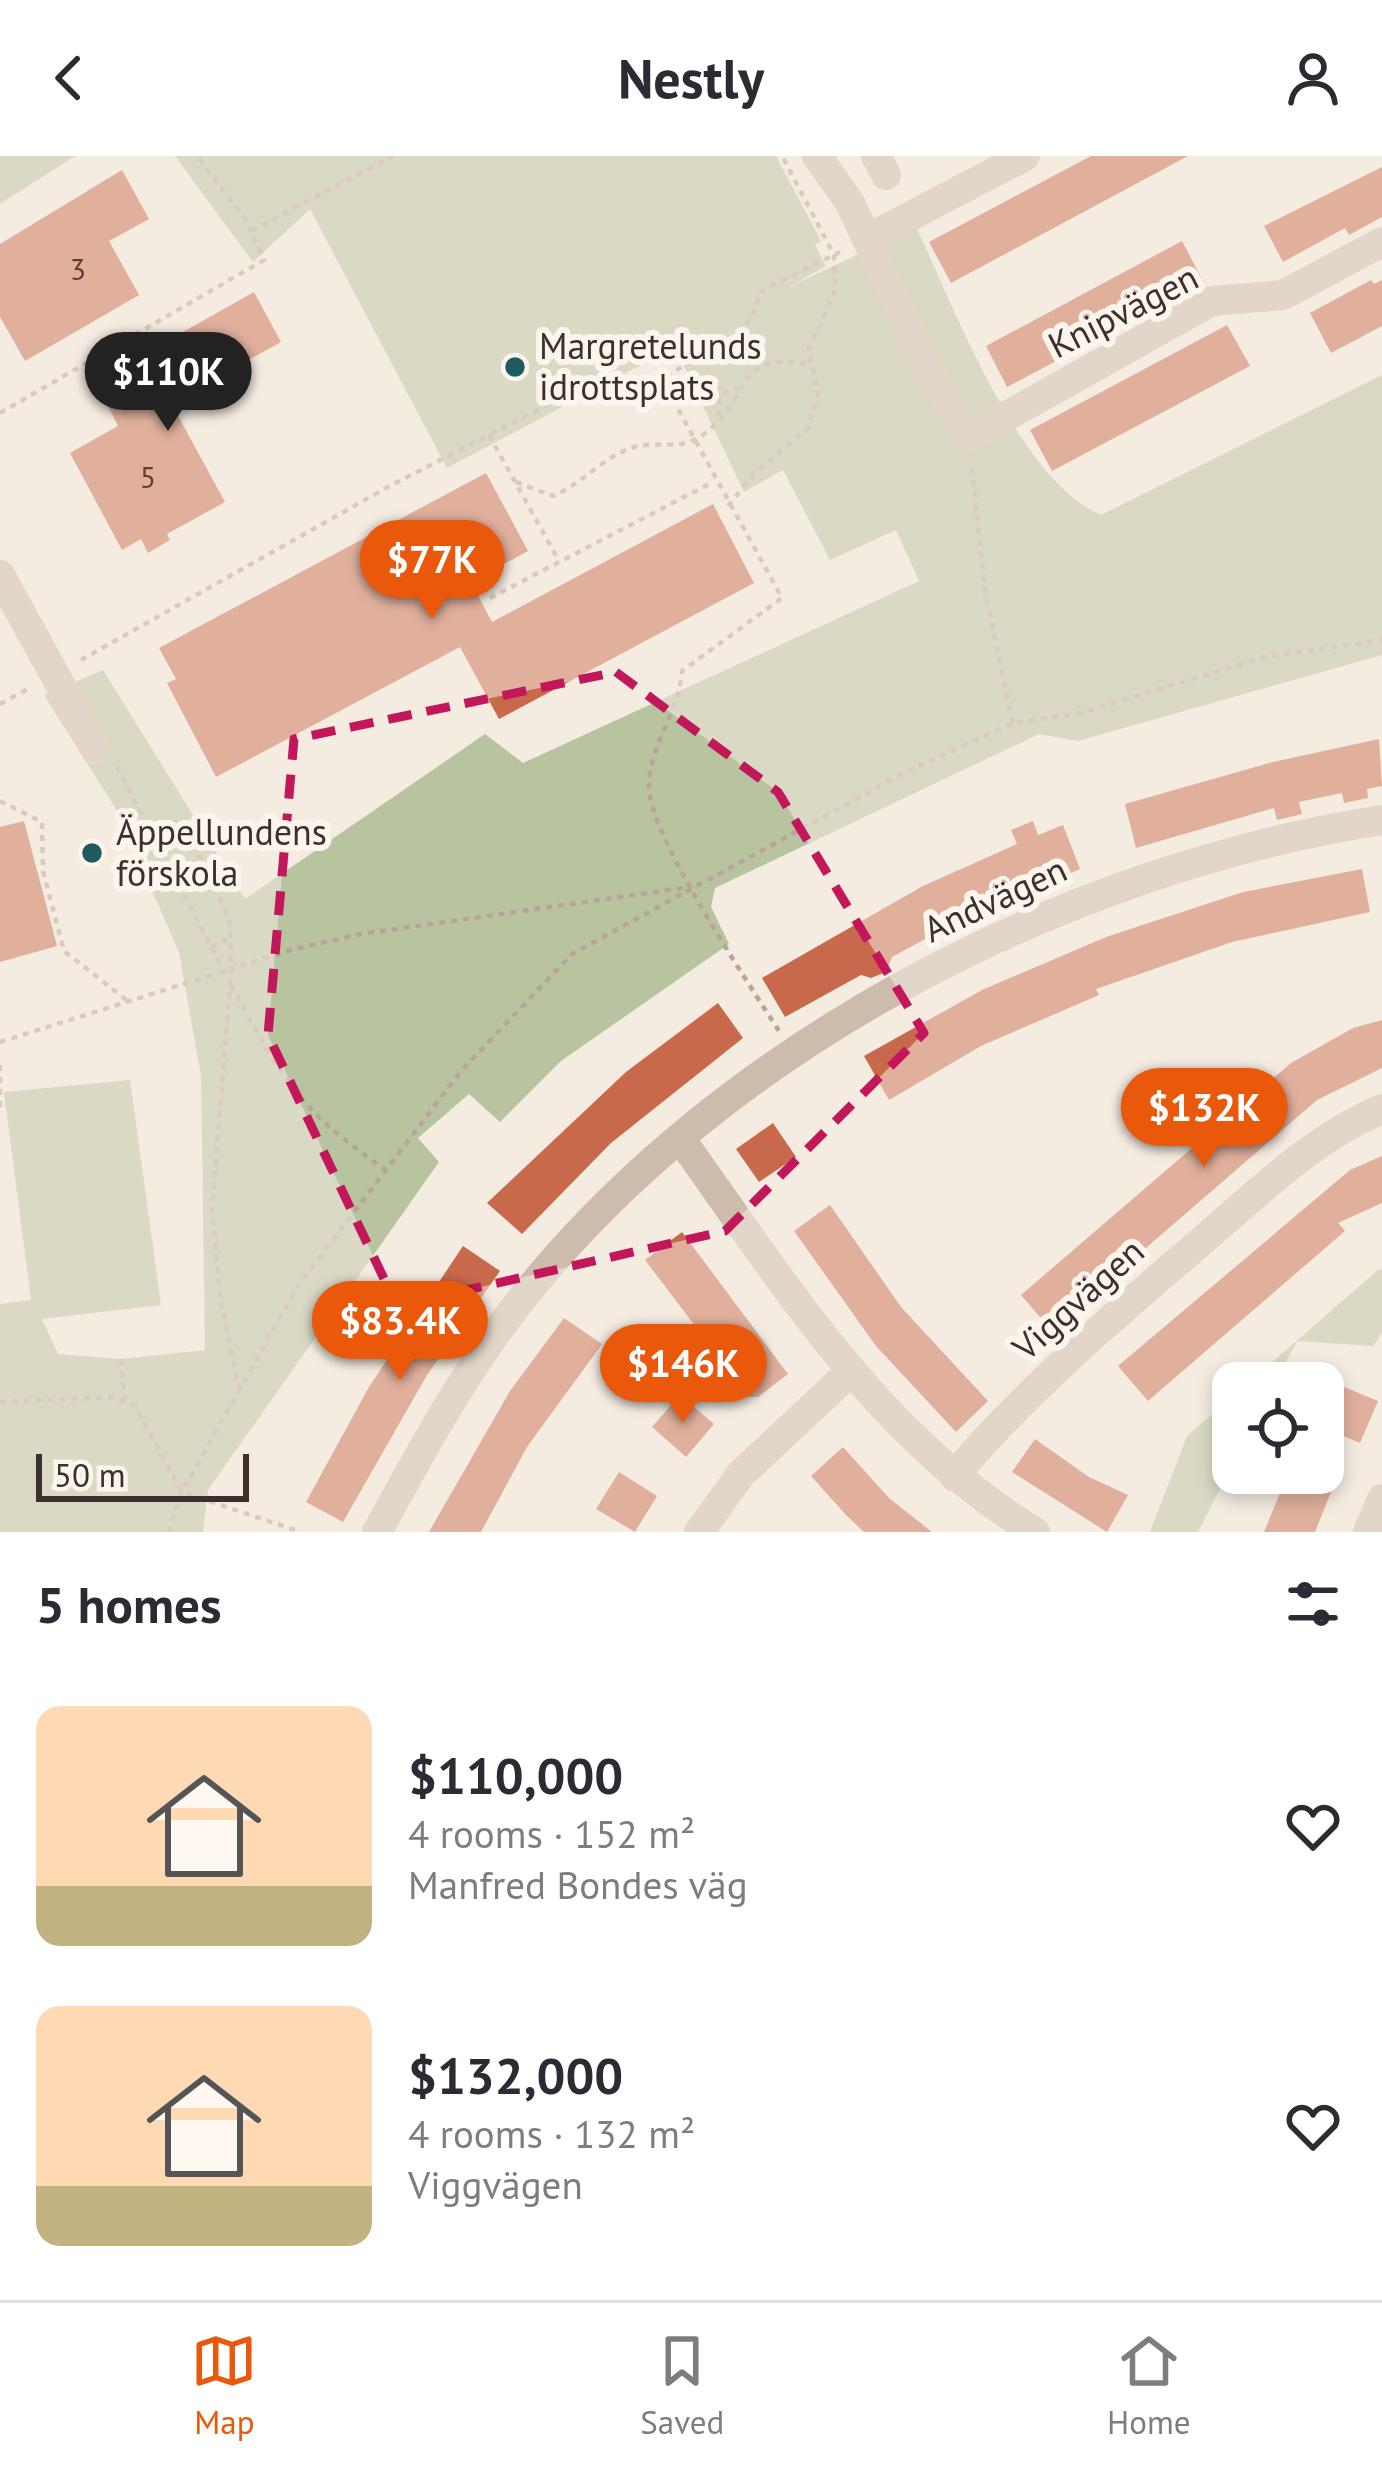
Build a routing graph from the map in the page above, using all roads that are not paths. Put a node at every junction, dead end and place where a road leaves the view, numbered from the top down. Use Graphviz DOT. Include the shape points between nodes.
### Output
graph roads {
  1 [pos="817,156"];
  2 [pos="1025,156"];
  3 [pos="867,239"];
  4 [pos="1382,242"];
  5 [pos="0,575"];
  6 [pos="103,750"];
  7 [pos="1382,820"];
  8 [pos="1382,1109"];
  9 [pos="682,1141"];
  10 [pos="849,1373"];
  11 [pos="954,1476"];
  12 [pos="1382,1499"];
  13 [pos="377,1532"];
  14 [pos="698,1532"];
  15 [pos="1035,1532"];
  16 [pos="1368,1532"];
  1 -- 3 [label="street"];
  2 -- 3 [label="street"];
  3 -- 4 [label="street, Knipvägen" via="969,437 1212,301 1283,295"];
  5 -- 6 [label="street"];
  7 -- 9 [label="street, Andvägen" via="1235,850 1112,889 928,972 793,1053"];
  8 -- 11 [label="street, Viggvägen" via="1310,1148 1191,1250 1048,1376"];
  9 -- 10 [label="street"];
  9 -- 13 [label="street, Andvägen" via="524,1296"];
  10 -- 11 [label="street"];
  10 -- 14 [label="street" via="741,1474"];
  11 -- 15 [label="street"];
  12 -- 16 [label="street"];
}
